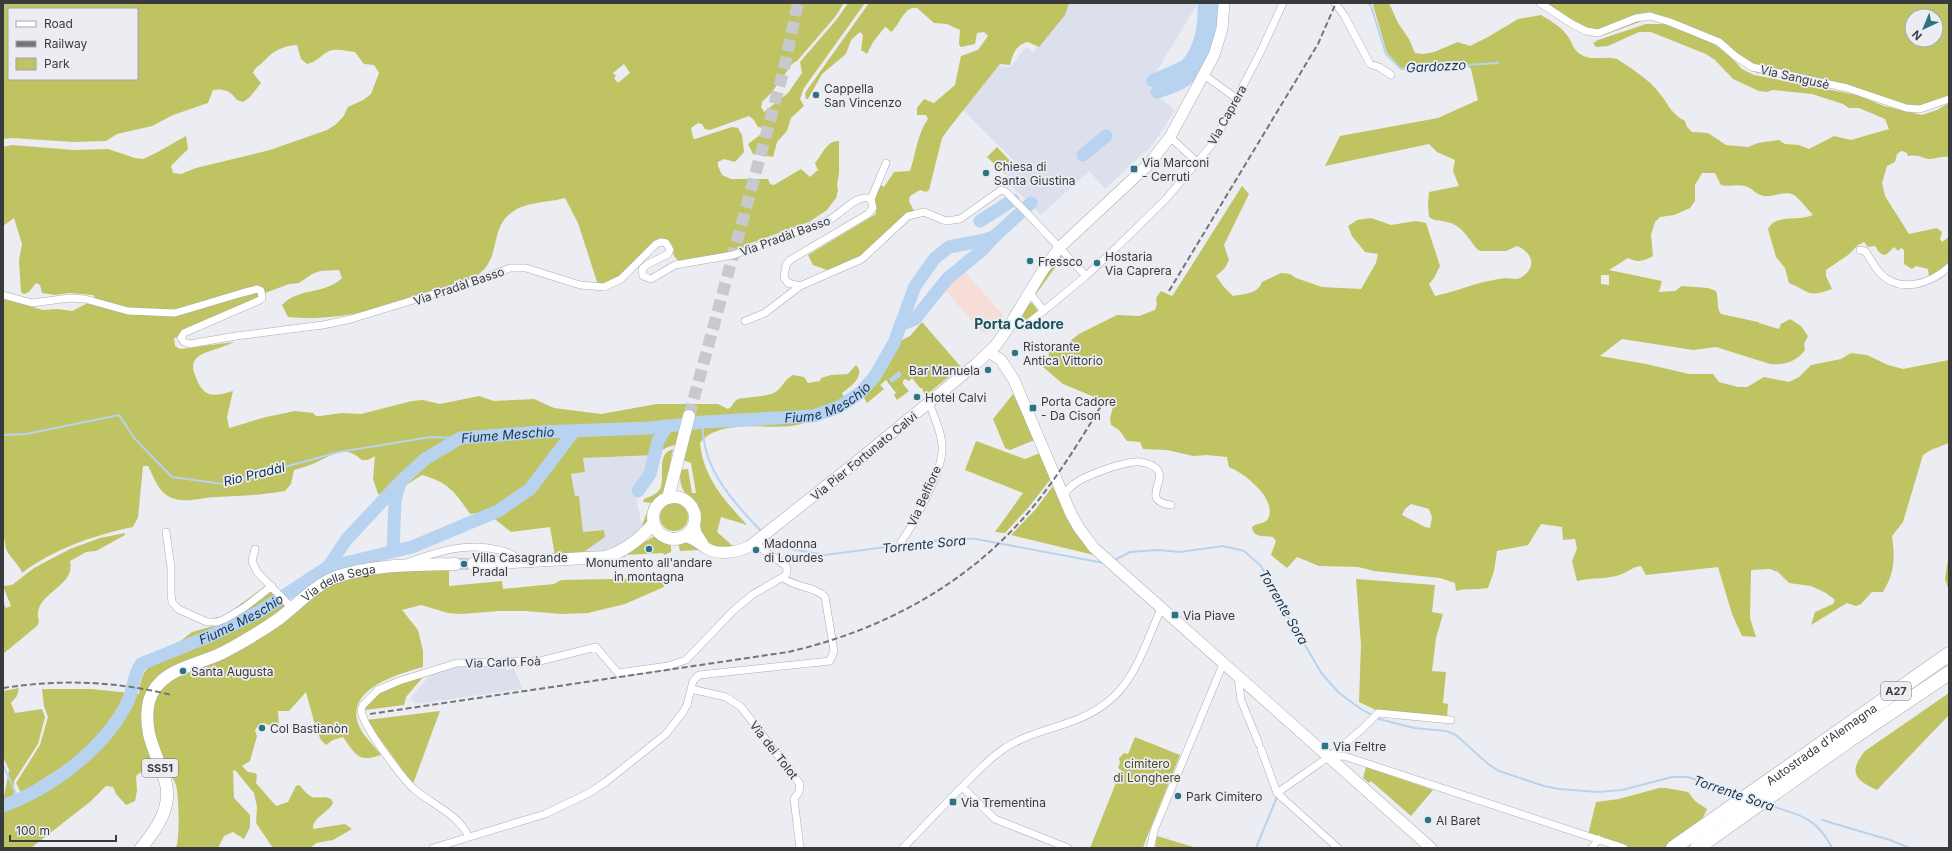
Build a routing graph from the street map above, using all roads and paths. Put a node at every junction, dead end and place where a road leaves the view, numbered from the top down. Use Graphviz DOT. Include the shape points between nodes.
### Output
graph roads {
  1 [pos="1224,3"];
  2 [pos="1283,3"];
  3 [pos="1335,3"];
  4 [pos="1540,3"];
  5 [pos="1204,75"];
  6 [pos="1391,75"];
  7 [pos="1236,98"];
  8 [pos="1949,99"];
  9 [pos="1170,137"];
  10 [pos="1197,162"];
  11 [pos="886,163"];
  12 [pos="871,199"];
  13 [pos="1060,247"];
  14 [pos="1860,250"];
  15 [pos="1949,267"];
  16 [pos="1086,276"];
  17 [pos="800,286"];
  18 [pos="1029,292"];
  19 [pos="3,295"];
  20 [pos="1044,311"];
  21 [pos="745,321"];
  22 [pos="1026,326"];
  23 [pos="1005,333"];
  24 [pos="989,352"];
  25 [pos="976,364"];
  26 [pos="1002,368"];
  27 [pos="929,402"];
  28 [pos="688,419"];
  29 [pos="675,467"];
  30 [pos="1063,494"];
  31 [pos="668,498"];
  32 [pos="680,498"];
  33 [pos="1171,505"];
  34 [pos="694,524"];
  35 [pos="657,528"];
  36 [pos="166,532"];
  37 [pos="684,536"];
  38 [pos="758,541"];
  39 [pos="901,542"];
  40 [pos="704,546"];
  41 [pos="255,549"];
  42 [pos="520,562"];
  43 [pos="456,564"];
  44 [pos="473,564"];
  45 [pos="400,565"];
  46 [pos="784,578"];
  47 [pos="274,589"];
  48 [pos="289,605"];
  49 [pos="1161,609"];
  50 [pos="1949,654"];
  51 [pos="1223,664"];
  52 [pos="1949,673"];
  53 [pos="1238,677"];
  54 [pos="692,689"];
  55 [pos="1451,720"];
  56 [pos="1847,734"];
  57 [pos="1328,758"];
  58 [pos="962,787"];
  59 [pos="1277,793"];
  60 [pos="469,837"];
  61 [pos="1598,839"];
  62 [pos="435,847"];
  63 [pos="141,848"];
  64 [pos="800,848"];
  65 [pos="903,848"];
  66 [pos="1068,848"];
  67 [pos="1150,848"];
  68 [pos="1338,848"];
  69 [pos="1431,848"];
  70 [pos="1592,848"];
  71 [pos="1624,848"];
  72 [pos="1673,848"];
  73 [pos="1698,848"];
  1 -- 5 [label="main road" via="1220,37"];
  2 -- 7 [label="street, Via Caprera"];
  3 -- 6 [label="street" via="1344,14 1370,64"];
  4 -- 8 [label="street, Via Sangusè" via="1572,24 1586,31 1598,33 1636,18 1650,16 1718,42 1752,67 1847,88 1906,108 1920,109"];
  5 -- 7 [label="street"];
  5 -- 9 [label="main road"];
  7 -- 10 [label="street, Via Caprera" via="1214,142"];
  9 -- 10 [label="street"];
  9 -- 13 [label="main road" via="1148,164"];
  10 -- 16 [label="street, Via Caprera" via="1166,199"];
  11 -- 12 [label="street"];
  12 -- 17 [label="street, Via Pradàl Basso" via="873,208 868,214 790,260 786,265 784,277 788,283"];
  12 -- 19 [label="street, Via Pradàl Basso" via="866,196 859,198 836,218 733,255 675,265 651,279 643,276 642,269 668,254 670,250 666,243 656,244 621,279 604,287 580,285 526,268 510,268 352,319 190,344 181,338 184,333 260,300 261,291 249,291 175,313 128,311 85,299 70,298 32,303"];
  13 -- 16 [label="street"];
  13 -- 17 [label="street" via="1001,190 960,219 953,221 946,221 929,213 908,216 862,259"];
  13 -- 18 [label="main road"];
  14 -- 15 [label="street" via="1866,251 1881,275 1902,286 1919,284"];
  16 -- 20 [label="street, Via Caprera"];
  17 -- 21 [label="street" via="773,308"];
  18 -- 20 [label="street"];
  18 -- 23 [label="main road"];
  20 -- 22 [label="street, Via Caprera"];
  23 -- 24 [label="main road, Via Pier Fortunato Calvi"];
  23 -- 26 [label="main road" via="1001,351"];
  24 -- 25 [label="main road, Via Pier Fortunato Calvi"];
  24 -- 26 [label="main road"];
  25 -- 26 [label="main road" via="988,361"];
  25 -- 27 [label="main road, Via Pier Fortunato Calvi"];
  26 -- 30 [label="main road" via="1020,393"];
  27 -- 38 [label="main road, Via Pier Fortunato Calvi"];
  27 -- 39 [label="street, Via Belfiore" via="943,448 935,476"];
  28 -- 29 [label="main road"];
  29 -- 31 [label="main road"];
  29 -- 32 [label="main road" via="675,480"];
  30 -- 33 [label="street" via="1085,478 1136,462 1155,467 1160,473 1157,500"];
  30 -- 49 [label="main road" via="1075,523 1100,555"];
  31 -- 32 [label="main road"];
  31 -- 35 [label="main road" via="655,510"];
  32 -- 34 [label="main road" via="686,500 694,511"];
  34 -- 37 [label="main road"];
  34 -- 40 [label="main road" via="696,534"];
  35 -- 37 [label="main road" via="671,538"];
  35 -- 42 [label="main road" via="605,557"];
  36 -- 47 [label="street" via="172,602 178,609 206,622 217,622"];
  37 -- 40 [label="main road"];
  38 -- 40 [label="main road" via="729,552 713,551"];
  38 -- 46 [label="street" via="786,566 787,573"];
  41 -- 47 [label="street" via="252,561 254,566"];
  42 -- 44 [label="main road"];
  42 -- 45 [label="street, Via della Sega" via="516,556 506,552 465,546"];
  43 -- 45 [label="main road, Via della Sega / SS51"];
  45 -- 48 [label="main road, Via della Sega / SS51" via="363,570 336,578"];
  46 -- 54 [label="street" via="791,583 819,592 825,597 834,651 830,661 699,675 693,681"];
  46 -- 60 [label="street, Via Carlo Foà" via="752,595 725,618 691,656 680,663 618,672 598,649 594,648 540,661 457,663 399,680 378,690 362,705 365,724 400,773 414,788 463,824"];
  47 -- 48 [label="street"];
  48 -- 63 [label="main road, Via della Sega / SS51" via="262,630 239,644 206,661 172,673 158,683 149,701 147,720 151,741 165,780 166,800 158,826"];
  49 -- 51 [label="main road"];
  49 -- 58 [label="street" via="1140,661 1122,689 1106,705 1095,712 1031,735 1005,748"];
  50 -- 56 [label="highway, Autostrada d'Alemagna / A27"];
  51 -- 53 [label="main road"];
  51 -- 67 [label="street" via="1155,828"];
  52 -- 56 [label="highway, Autostrada d'Alemagna / A27"];
  53 -- 57 [label="main road"];
  53 -- 59 [label="street" via="1242,700"];
  54 -- 60 [label="street" via="683,712 666,734 607,781 545,814"];
  54 -- 64 [label="street, Via dei Tolot" via="726,697 741,707 800,784 799,792 794,799"];
  55 -- 57 [label="street" via="1380,712"];
  56 -- 72 [label="highway, Autostrada d'Alemagna / A27"];
  56 -- 73 [label="highway, Autostrada d'Alemagna / A27"];
  57 -- 59 [label="street"];
  57 -- 61 [label="street" via="1344,756"];
  57 -- 69 [label="main road"];
  58 -- 65 [label="street"];
  58 -- 66 [label="street" via="995,819"];
  59 -- 68 [label="street"];
  60 -- 62 [label="street"];
  61 -- 70 [label="street"];
  61 -- 71 [label="street"];
}
